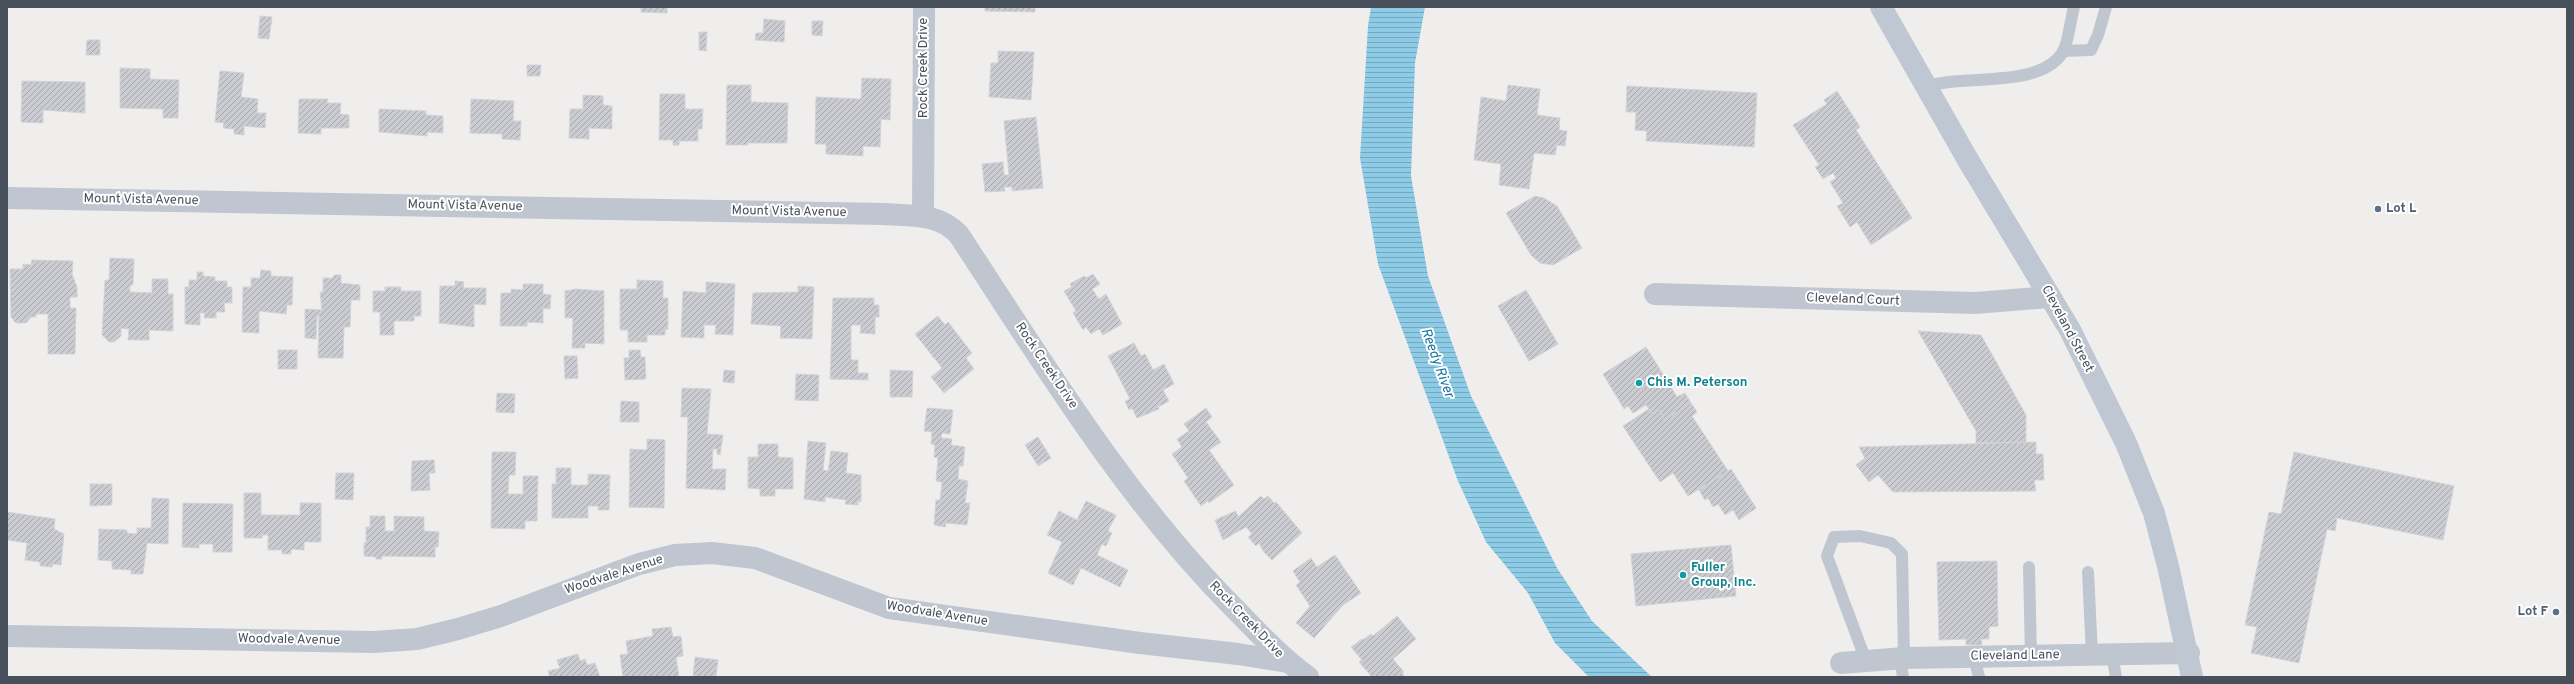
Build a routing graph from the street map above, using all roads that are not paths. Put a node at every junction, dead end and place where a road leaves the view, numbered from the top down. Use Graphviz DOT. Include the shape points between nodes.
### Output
graph roads {
  1 [pos="924,7"];
  2 [pos="1881,7"];
  3 [pos="2074,7"];
  4 [pos="2106,7"];
  5 [pos="2063,51"];
  6 [pos="1925,87"];
  7 [pos="7,198"];
  8 [pos="923,216"];
  9 [pos="1656,294"];
  10 [pos="2050,297"];
  11 [pos="2029,567"];
  12 [pos="2088,572"];
  13 [pos="7,636"];
  14 [pos="2189,653"];
  15 [pos="2102,655"];
  16 [pos="2031,656"];
  17 [pos="1866,661"];
  18 [pos="1288,662"];
  19 [pos="1841,663"];
  20 [pos="1902,665"];
  21 [pos="1977,667"];
  22 [pos="1308,677"];
  23 [pos="2116,677"];
  24 [pos="2192,677"];
  1 -- 8 [label="street, Rock Creek Drive"];
  2 -- 6 [label="street, Cleveland Street"];
  3 -- 5 [label="lane"];
  4 -- 5 [label="lane" via="2091,50"];
  5 -- 6 [label="lane" via="2043,70 2003,78 1938,82"];
  6 -- 10 [label="street, Cleveland Street"];
  7 -- 8 [label="street, Mount Vista Avenue"];
  8 -- 18 [label="street, Rock Creek Drive" via="941,220 959,235 1061,390 1142,505 1210,584"];
  9 -- 10 [label="street, Cleveland Court" via="1975,303"];
  10 -- 14 [label="street, Cleveland Street" via="2070,330 2126,444 2154,513"];
  11 -- 16 [label="lane"];
  12 -- 15 [label="lane"];
  13 -- 18 [label="street, Woodvale Avenue" via="374,642 417,639 501,616 638,564 674,555 712,553 755,558 889,608"];
  14 -- 15 [label="street, Cleveland Lane"];
  14 -- 24 [label="street, Cleveland Street"];
  15 -- 16 [label="street, Cleveland Lane"];
  15 -- 23 [label="lane"];
  16 -- 21 [label="street, Cleveland Lane"];
  17 -- 19 [label="street, Cleveland Lane"];
  17 -- 20 [label="street, Cleveland Lane"];
  17 -- 20 [label="lane" via="1827,556 1834,538 1860,536 1891,543 1902,554"];
  18 -- 22 [label="street, Rock Creek Drive"];
  20 -- 21 [label="street, Cleveland Lane"];
}
